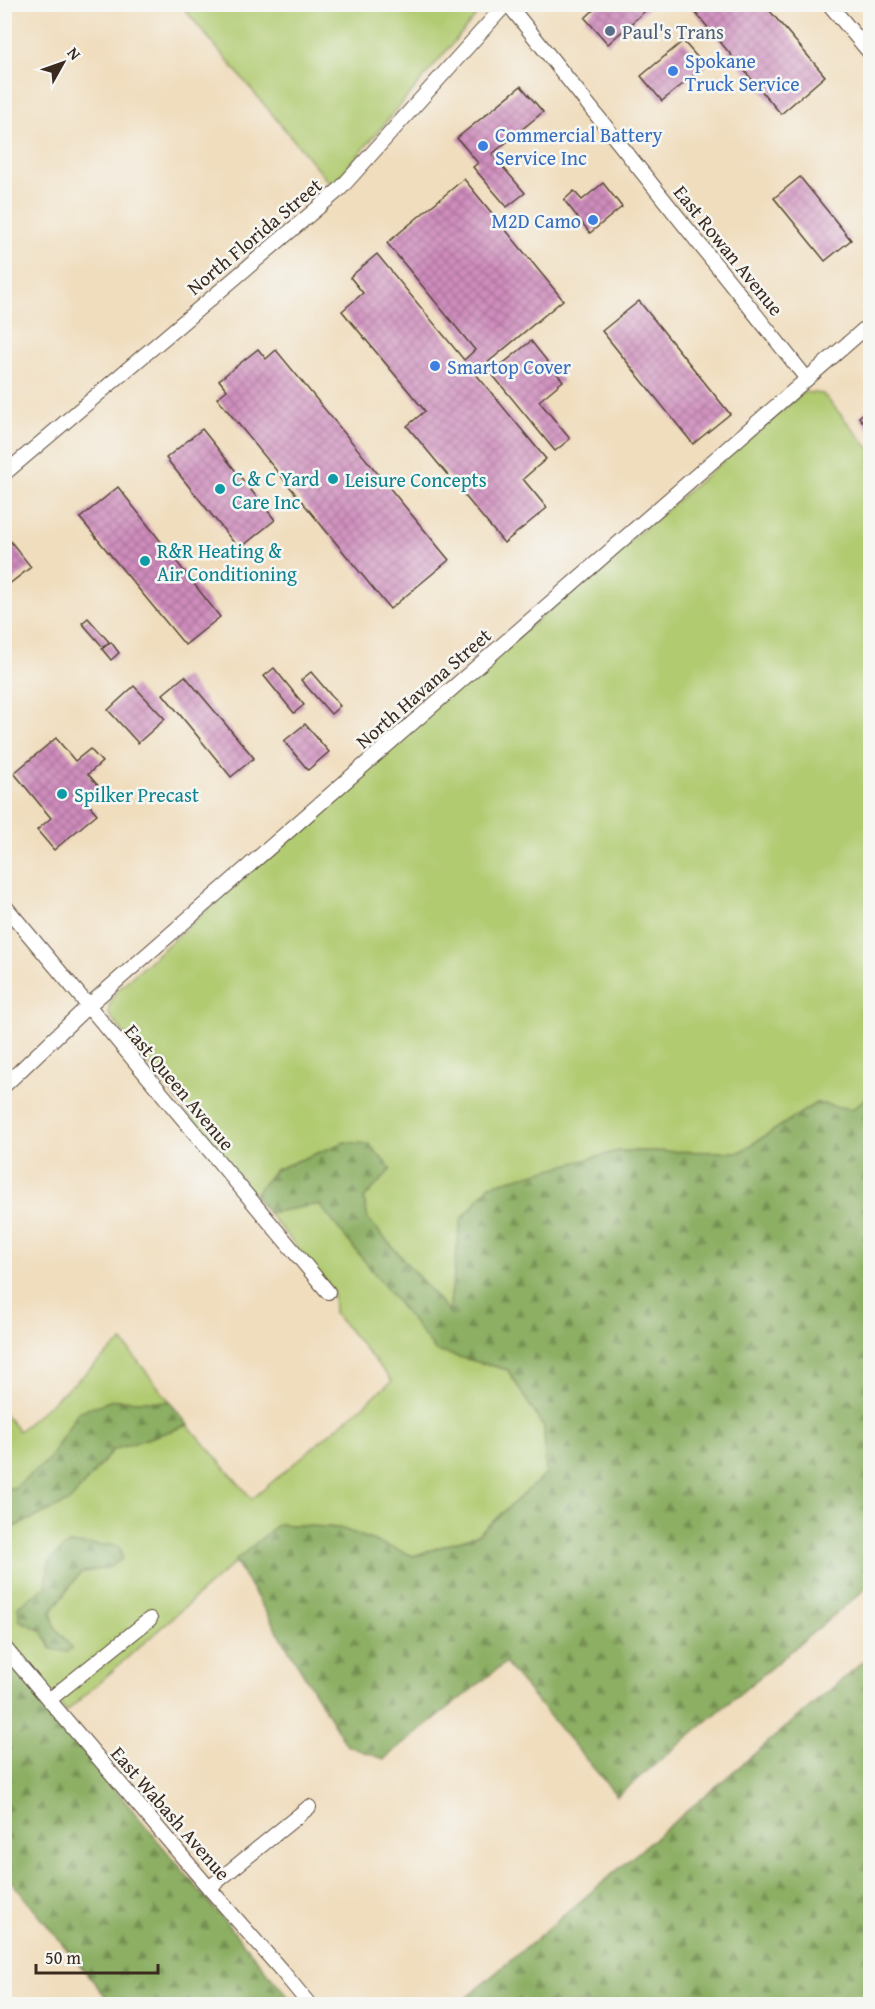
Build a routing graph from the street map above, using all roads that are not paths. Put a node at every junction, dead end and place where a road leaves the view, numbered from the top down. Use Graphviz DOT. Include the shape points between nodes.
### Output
graph roads {
  1 [pos="507,4"];
  2 [pos="829,4"];
  3 [pos="870,53"];
  4 [pos="870,324"];
  5 [pos="807,378"];
  6 [pos="4,474"];
  7 [pos="4,905"];
  8 [pos="88,1006"];
  9 [pos="4,1086"];
  10 [pos="328,1292"];
  11 [pos="150,1619"];
  12 [pos="4,1647"];
  13 [pos="49,1700"];
  14 [pos="309,1808"];
  15 [pos="209,1888"];
  16 [pos="309,2004"];
  1 -- 5 [label="street, East Rowan Avenue"];
  1 -- 6 [label="street, North Florida Street" via="340,189"];
  2 -- 3 [label="street"];
  4 -- 5 [label="street, North Havana Street"];
  5 -- 8 [label="street, North Havana Street"];
  7 -- 8 [label="street, East Queen Avenue"];
  8 -- 9 [label="street, North Havana Street"];
  8 -- 10 [label="street, East Queen Avenue"];
  11 -- 13 [label="street"];
  12 -- 13 [label="street, East Wabash Avenue"];
  13 -- 15 [label="street, East Wabash Avenue"];
  14 -- 15 [label="street"];
  15 -- 16 [label="street, East Wabash Avenue"];
}
